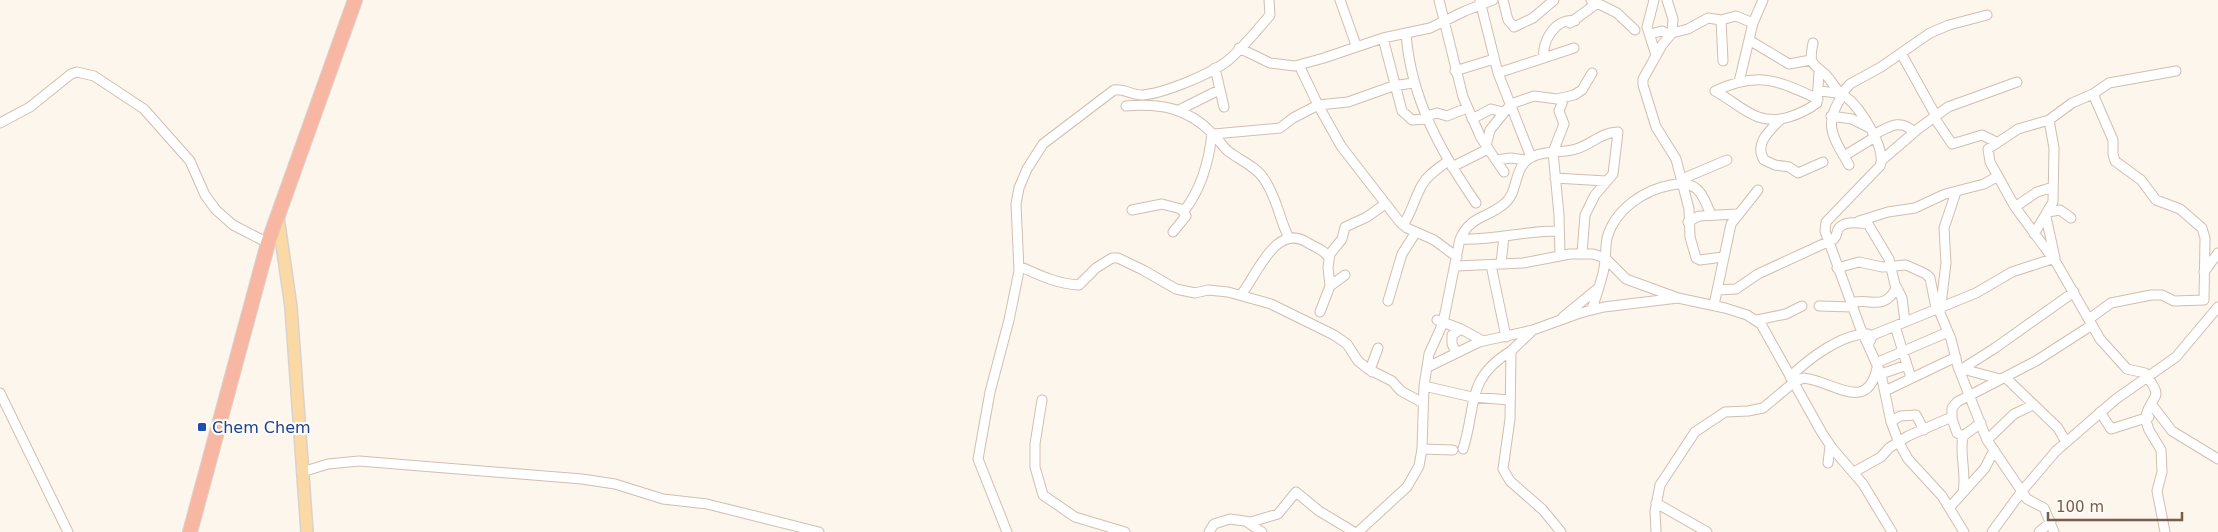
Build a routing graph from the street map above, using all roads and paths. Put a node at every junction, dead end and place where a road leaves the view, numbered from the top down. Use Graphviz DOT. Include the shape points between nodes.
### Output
graph roads {
  1 [pos="355,0"];
  2 [pos="1269,0"];
  3 [pos="1340,0"];
  4 [pos="1439,0"];
  5 [pos="1493,0"];
  6 [pos="1503,0"];
  7 [pos="1554,0"];
  8 [pos="1614,0"];
  9 [pos="1654,0"];
  10 [pos="1667,0"];
  11 [pos="1763,0"];
  12 [pos="1594,2"];
  13 [pos="1480,3"];
  14 [pos="1609,9"];
  15 [pos="1987,15"];
  16 [pos="1721,20"];
  17 [pos="1575,21"];
  18 [pos="1444,22"];
  19 [pos="1754,23"];
  20 [pos="1564,27"];
  21 [pos="1636,30"];
  22 [pos="1406,34"];
  23 [pos="1650,34"];
  24 [pos="1671,34"];
  25 [pos="1383,38"];
  26 [pos="1749,40"];
  27 [pos="1813,43"];
  28 [pos="1356,45"];
  29 [pos="1239,48"];
  30 [pos="1574,48"];
  31 [pos="1901,53"];
  32 [pos="1656,55"];
  33 [pos="1544,58"];
  34 [pos="1494,59"];
  35 [pos="1811,60"];
  36 [pos="1723,61"];
  37 [pos="1300,65"];
  38 [pos="1215,68"];
  39 [pos="1455,71"];
  40 [pos="1820,71"];
  41 [pos="2176,71"];
  42 [pos="1498,73"];
  43 [pos="1592,74"];
  44 [pos="1739,82"];
  45 [pos="2017,82"];
  46 [pos="1413,83"];
  47 [pos="1393,86"];
  48 [pos="1219,90"];
  49 [pos="1842,94"];
  50 [pos="2093,94"];
  51 [pos="1818,95"];
  52 [pos="1564,98"];
  53 [pos="1198,100"];
  54 [pos="1511,104"];
  55 [pos="1318,105"];
  56 [pos="1126,106"];
  57 [pos="1224,107"];
  58 [pos="1467,108"];
  59 [pos="1179,110"];
  60 [pos="1503,112"];
  61 [pos="1831,116"];
  62 [pos="1935,117"];
  63 [pos="1426,118"];
  64 [pos="1472,119"];
  65 [pos="1761,119"];
  66 [pos="1781,120"];
  67 [pos="2049,120"];
  68 [pos="1200,122"];
  69 [pos="0,123"];
  70 [pos="1914,132"];
  71 [pos="1873,133"];
  72 [pos="1213,134"];
  73 [pos="1765,138"];
  74 [pos="1996,142"];
  75 [pos="1485,144"];
  76 [pos="1554,152"];
  77 [pos="1844,156"];
  78 [pos="1529,159"];
  79 [pos="1496,160"];
  80 [pos="1727,160"];
  81 [pos="1882,160"];
  82 [pos="1823,162"];
  83 [pos="1450,164"];
  84 [pos="1849,165"];
  85 [pos="1504,172"];
  86 [pos="1998,176"];
  87 [pos="1555,178"];
  88 [pos="1606,181"];
  89 [pos="1682,181"];
  90 [pos="1758,190"];
  91 [pos="2053,191"];
  92 [pos="1956,192"];
  93 [pos="1476,203"];
  94 [pos="1385,204"];
  95 [pos="2015,207"];
  96 [pos="1132,210"];
  97 [pos="2060,210"];
  98 [pos="1184,211"];
  99 [pos="1737,214"];
  100 [pos="278,215"];
  101 [pos="1712,215"];
  102 [pos="2047,215"];
  103 [pos="2071,218"];
  104 [pos="1688,222"];
  105 [pos="1857,222"];
  106 [pos="1402,225"];
  107 [pos="1559,231"];
  108 [pos="1173,232"];
  109 [pos="1416,232"];
  110 [pos="2034,234"];
  111 [pos="1504,236"];
  112 [pos="1290,238"];
  113 [pos="1460,239"];
  114 [pos="1828,242"];
  115 [pos="268,243"];
  116 [pos="1582,253"];
  117 [pos="2218,253"];
  118 [pos="1560,256"];
  119 [pos="1723,257"];
  120 [pos="1329,258"];
  121 [pos="1605,258"];
  122 [pos="1456,261"];
  123 [pos="2054,262"];
  124 [pos="1501,264"];
  125 [pos="1491,265"];
  126 [pos="1019,266"];
  127 [pos="1892,266"];
  128 [pos="1837,268"];
  129 [pos="2204,272"];
  130 [pos="1345,275"];
  131 [pos="1330,286"];
  132 [pos="1896,286"];
  133 [pos="1597,288"];
  134 [pos="1717,290"];
  135 [pos="1243,292"];
  136 [pos="2074,292"];
  137 [pos="1678,298"];
  138 [pos="1388,301"];
  139 [pos="1714,305"];
  140 [pos="1852,305"];
  141 [pos="1802,306"];
  142 [pos="1819,306"];
  143 [pos="2218,306"];
  144 [pos="1939,308"];
  145 [pos="1592,309"];
  146 [pos="1320,312"];
  147 [pos="1757,320"];
  148 [pos="1558,321"];
  149 [pos="1440,322"];
  150 [pos="1905,322"];
  151 [pos="2090,322"];
  152 [pos="1895,326"];
  153 [pos="1461,330"];
  154 [pos="1533,330"];
  155 [pos="1948,332"];
  156 [pos="1868,334"];
  157 [pos="1504,337"];
  158 [pos="1483,341"];
  159 [pos="1519,342"];
  160 [pos="1378,348"];
  161 [pos="1455,349"];
  162 [pos="1902,350"];
  163 [pos="1511,351"];
  164 [pos="1956,357"];
  165 [pos="1907,365"];
  166 [pos="1428,367"];
  167 [pos="1878,368"];
  168 [pos="1960,368"];
  169 [pos="1370,369"];
  170 [pos="1977,373"];
  171 [pos="2148,377"];
  172 [pos="1911,378"];
  173 [pos="2002,378"];
  174 [pos="1792,380"];
  175 [pos="1424,386"];
  176 [pos="1986,386"];
  177 [pos="1885,391"];
  178 [pos="0,393"];
  179 [pos="1970,395"];
  180 [pos="1472,397"];
  181 [pos="1042,400"];
  182 [pos="1510,400"];
  183 [pos="1423,403"];
  184 [pos="2034,405"];
  185 [pos="2152,405"];
  186 [pos="2100,412"];
  187 [pos="2159,416"];
  188 [pos="1952,418"];
  189 [pos="2145,418"];
  190 [pos="1891,422"];
  191 [pos="1981,423"];
  192 [pos="1924,430"];
  193 [pos="1963,436"];
  194 [pos="1987,440"];
  195 [pos="2066,442"];
  196 [pos="1899,443"];
  197 [pos="1830,446"];
  198 [pos="1422,449"];
  199 [pos="1463,449"];
  200 [pos="1453,450"];
  201 [pos="1994,450"];
  202 [pos="2218,459"];
  203 [pos="1828,463"];
  204 [pos="302,472"];
  205 [pos="1854,472"];
  206 [pos="2022,491"];
  207 [pos="1963,492"];
  208 [pos="1656,503"];
  209 [pos="1950,507"];
  210 [pos="1247,522"];
  211 [pos="2051,522"];
  212 [pos="68,532"];
  213 [pos="190,532"];
  214 [pos="307,532"];
  215 [pos="819,532"];
  216 [pos="1007,532"];
  217 [pos="1124,532"];
  218 [pos="1209,532"];
  219 [pos="1262,532"];
  220 [pos="1356,532"];
  221 [pos="1561,532"];
  222 [pos="1656,532"];
  223 [pos="1707,532"];
  224 [pos="1892,532"];
  225 [pos="1964,532"];
  226 [pos="1992,532"];
  227 [pos="2039,532"];
  228 [pos="2054,532"];
  229 [pos="2165,532"];
  1 -- 100 [label="highway"];
  2 -- 29 [label="street" via="1270,15"];
  3 -- 28 [label="street"];
  4 -- 18 [label="street"];
  5 -- 13 [label="street"];
  6 -- 7 [label="street" via="1508,20 1514,27 1533,18"];
  8 -- 14 [label="street"];
  9 -- 23 [label="street" via="1647,24"];
  10 -- 24 [label="street" via="1673,19"];
  11 -- 19 [label="street"];
  12 -- 14 [label="street"];
  12 -- 17 [label="street"];
  13 -- 18 [label="street"];
  13 -- 34 [label="street"];
  14 -- 21 [label="street"];
  15 -- 31 [label="street" via="1930,33"];
  16 -- 19 [label="street" via="1736,16"];
  16 -- 24 [label="street" via="1708,18"];
  16 -- 36 [label="street"];
  17 -- 20 [label="street"];
  17 -- 33 [label="street" via="1561,22 1543,49"];
  18 -- 22 [label="street"];
  18 -- 39 [label="street"];
  19 -- 26 [label="street"];
  22 -- 25 [label="street"];
  22 -- 46 [label="street"];
  23 -- 24 [label="street" via="1662,31"];
  23 -- 32 [label="street"];
  24 -- 32 [label="street"];
  25 -- 28 [label="street"];
  25 -- 47 [label="street"];
  26 -- 35 [label="street" via="1789,64"];
  26 -- 44 [label="street"];
  27 -- 35 [label="street"];
  28 -- 37 [label="street"];
  29 -- 37 [label="street" via="1270,63"];
  29 -- 38 [label="street" via="1230,59"];
  30 -- 33 [label="street"];
  31 -- 49 [label="street" via="1850,84"];
  31 -- 62 [label="street"];
  32 -- 89 [label="street" via="1642,85 1656,127 1676,159"];
  33 -- 42 [label="street"];
  34 -- 39 [label="street"];
  34 -- 42 [label="street"];
  35 -- 40 [label="street"];
  37 -- 55 [label="street"];
  38 -- 48 [label="street"];
  38 -- 126 [label="street" via="1175,86 1144,95 1114,90 1043,144 1019,188 1016,204"];
  39 -- 58 [label="street"];
  40 -- 49 [label="street"];
  40 -- 51 [label="street"];
  41 -- 50 [label="street" via="2109,83"];
  42 -- 54 [label="street"];
  43 -- 52 [label="street" via="1582,90"];
  44 -- 51 [label="street" via="1767,79"];
  44 -- 65 [label="street" via="1715,91"];
  45 -- 62 [label="street" via="1956,103"];
  46 -- 47 [label="street"];
  46 -- 63 [label="street"];
  47 -- 55 [label="street" via="1348,102"];
  47 -- 63 [label="street" via="1407,117 1412,120"];
  48 -- 53 [label="street"];
  48 -- 57 [label="street"];
  49 -- 51 [label="street"];
  49 -- 61 [label="street"];
  49 -- 71 [label="street" via="1860,112"];
  50 -- 67 [label="street" via="2072,103"];
  50 -- 129 [label="street" via="2113,140 2115,161 2140,180 2156,200 2180,209 2202,228 2205,238"];
  51 -- 66 [label="street" via="1817,103"];
  52 -- 54 [label="street" via="1552,100 1534,96"];
  52 -- 76 [label="street" via="1559,111 1564,124"];
  53 -- 59 [label="street"];
  53 -- 68 [label="street" via="1194,110"];
  54 -- 60 [label="street"];
  54 -- 78 [label="street"];
  55 -- 72 [label="street" via="1280,128"];
  55 -- 94 [label="street" via="1340,146"];
  56 -- 59 [label="street" via="1159,105"];
  58 -- 63 [label="street" via="1447,116 1437,113"];
  58 -- 64 [label="street"];
  59 -- 68 [label="street"];
  60 -- 64 [label="street" via="1491,109"];
  60 -- 75 [label="street" via="1490,130"];
  61 -- 71 [label="street" via="1852,119"];
  61 -- 77 [label="street" via="1831,128"];
  62 -- 70 [label="street"];
  62 -- 74 [label="street" via="1952,144 1982,136"];
  63 -- 83 [label="street"];
  64 -- 75 [label="street"];
  65 -- 66 [label="street"];
  65 -- 73 [label="street"];
  66 -- 73 [label="street"];
  67 -- 74 [label="street" via="2018,129"];
  67 -- 91 [label="street" via="2054,148"];
  68 -- 72 [label="street"];
  69 -- 115 [label="street" via="30,107 71,74 77,72 94,76 149,115 190,161 205,195 228,222"];
  70 -- 71 [label="street" via="1908,126 1898,124"];
  70 -- 81 [label="street"];
  71 -- 77 [label="street"];
  71 -- 81 [label="street"];
  72 -- 98 [label="street" via="1208,165"];
  72 -- 112 [label="street" via="1226,150 1245,161 1264,179"];
  73 -- 82 [label="street" via="1760,150 1768,163 1789,167 1798,173"];
  74 -- 86 [label="street" via="1988,149 1990,162"];
  75 -- 79 [label="street"];
  75 -- 83 [label="street"];
  76 -- 78 [label="street"];
  76 -- 87 [label="street"];
  76 -- 88 [label="street" via="1576,149 1602,135 1618,132 1613,171"];
  77 -- 84 [label="street"];
  78 -- 79 [label="street"];
  78 -- 113 [label="street" via="1522,166 1509,199 1470,222"];
  79 -- 85 [label="street"];
  80 -- 89 [label="street"];
  81 -- 114 [label="street" via="1873,174 1826,222"];
  83 -- 93 [label="street"];
  83 -- 106 [label="street" via="1429,176 1411,214"];
  86 -- 92 [label="street"];
  86 -- 95 [label="street"];
  87 -- 88 [label="street"];
  87 -- 107 [label="street"];
  88 -- 116 [label="street" via="1585,215"];
  89 -- 101 [label="street" via="1700,191"];
  89 -- 104 [label="street"];
  89 -- 121 [label="street" via="1645,193 1630,205 1610,231"];
  90 -- 99 [label="street"];
  91 -- 95 [label="street" via="2037,192"];
  91 -- 97 [label="street"];
  91 -- 102 [label="street"];
  92 -- 105 [label="street" via="1915,208"];
  92 -- 144 [label="street" via="1944,228 1946,263"];
  94 -- 106 [label="street"];
  94 -- 120 [label="street" via="1345,227 1342,239"];
  95 -- 110 [label="street"];
  96 -- 98 [label="street" via="1167,204"];
  97 -- 102 [label="street"];
  97 -- 103 [label="street"];
  98 -- 108 [label="street" via="1184,220"];
  99 -- 101 [label="street"];
  99 -- 119 [label="street" via="1731,224"];
  100 -- 115 [label="highway"];
  100 -- 204 [label="main road" via="291,307"];
  101 -- 104 [label="street" via="1699,216"];
  102 -- 110 [label="street"];
  102 -- 123 [label="street"];
  104 -- 119 [label="street" via="1698,260"];
  105 -- 114 [label="street" via="1840,227 1836,238"];
  105 -- 127 [label="street" via="1872,226"];
  106 -- 109 [label="street"];
  107 -- 111 [label="street"];
  107 -- 118 [label="street"];
  109 -- 122 [label="street" via="1434,240"];
  109 -- 138 [label="street" via="1402,254"];
  110 -- 123 [label="street"];
  111 -- 113 [label="street"];
  111 -- 124 [label="street"];
  112 -- 120 [label="street" via="1302,238 1324,251"];
  112 -- 135 [label="street" via="1272,247"];
  113 -- 122 [label="street"];
  114 -- 128 [label="street"];
  114 -- 134 [label="street" via="1758,274 1736,289"];
  115 -- 213 [label="highway"];
  116 -- 118 [label="street"];
  116 -- 121 [label="street"];
  117 -- 129 [label="street"];
  118 -- 124 [label="street"];
  119 -- 134 [label="street"];
  120 -- 131 [label="street"];
  121 -- 133 [label="street"];
  121 -- 137 [label="street" via="1626,279"];
  122 -- 125 [label="street"];
  122 -- 149 [label="street"];
  123 -- 136 [label="street"];
  123 -- 144 [label="street" via="2012,272 1982,290"];
  124 -- 125 [label="street"];
  125 -- 157 [label="street"];
  126 -- 169 [label="street" via="1049,280 1079,286 1106,260 1118,258 1176,290 1228,292 1271,304 1334,335"];
  126 -- 216 [label="street" via="978,458"];
  127 -- 128 [label="street" via="1859,262"];
  127 -- 132 [label="street"];
  127 -- 144 [label="street" via="1906,265 1926,274"];
  128 -- 140 [label="street"];
  129 -- 151 [label="street" via="2204,300 2174,301 2162,295 2152,295 2111,303"];
  130 -- 131 [label="street"];
  131 -- 146 [label="street"];
  132 -- 140 [label="street" via="1884,301 1872,304 1861,300"];
  132 -- 150 [label="street" via="1902,298"];
  133 -- 145 [label="street"];
  133 -- 148 [label="street"];
  134 -- 139 [label="street"];
  136 -- 151 [label="street"];
  136 -- 168 [label="street" via="1995,348"];
  137 -- 139 [label="street"];
  137 -- 145 [label="street"];
  139 -- 147 [label="street"];
  140 -- 142 [label="street"];
  140 -- 156 [label="street"];
  141 -- 147 [label="street" via="1786,314"];
  143 -- 171 [label="street" via="2176,357"];
  144 -- 150 [label="street"];
  144 -- 155 [label="street"];
  145 -- 148 [label="street"];
  147 -- 174 [label="street"];
  148 -- 154 [label="street"];
  149 -- 153 [label="street"];
  149 -- 166 [label="street"];
  150 -- 152 [label="street"];
  151 -- 171 [label="street" via="2123,366 2131,372 2145,372"];
  151 -- 173 [label="street" via="2053,351"];
  152 -- 156 [label="street"];
  152 -- 162 [label="street"];
  153 -- 158 [label="street"];
  153 -- 161 [label="street" via="1452,335"];
  154 -- 157 [label="street"];
  154 -- 159 [label="street"];
  155 -- 162 [label="street"];
  155 -- 164 [label="street"];
  156 -- 167 [label="street" via="1868,345"];
  156 -- 174 [label="street" via="1844,339 1813,357"];
  157 -- 158 [label="street"];
  157 -- 159 [label="street"];
  158 -- 161 [label="street"];
  159 -- 163 [label="street"];
  160 -- 169 [label="street"];
  161 -- 166 [label="street"];
  162 -- 165 [label="street"];
  162 -- 167 [label="street"];
  163 -- 180 [label="street" via="1485,373"];
  163 -- 182 [label="street"];
  164 -- 168 [label="street"];
  164 -- 172 [label="street"];
  165 -- 167 [label="street"];
  165 -- 172 [label="street"];
  166 -- 175 [label="street"];
  167 -- 174 [label="street" via="1871,387 1856,392 1810,378"];
  167 -- 177 [label="street"];
  168 -- 170 [label="street"];
  168 -- 179 [label="street"];
  169 -- 183 [label="street"];
  170 -- 173 [label="street"];
  170 -- 176 [label="street"];
  171 -- 185 [label="street" via="2157,393"];
  171 -- 186 [label="street"];
  172 -- 177 [label="street"];
  173 -- 176 [label="street"];
  173 -- 184 [label="street"];
  174 -- 197 [label="street"];
  174 -- 208 [label="street" via="1763,408 1725,412 1694,432 1660,484"];
  175 -- 180 [label="street"];
  175 -- 183 [label="street"];
  176 -- 179 [label="street"];
  177 -- 190 [label="street"];
  178 -- 212 [label="street"];
  179 -- 188 [label="street" via="1954,405"];
  179 -- 191 [label="street"];
  180 -- 182 [label="street"];
  180 -- 199 [label="street" via="1470,425"];
  181 -- 217 [label="street" via="1035,467 1043,495 1075,517"];
  182 -- 221 [label="street" via="1508,442 1502,469"];
  183 -- 198 [label="street"];
  184 -- 194 [label="street" via="2014,414"];
  184 -- 195 [label="street" via="2058,428"];
  185 -- 187 [label="street"];
  185 -- 189 [label="street"];
  186 -- 189 [label="street" via="2111,428"];
  186 -- 195 [label="street"];
  187 -- 189 [label="street"];
  187 -- 202 [label="street" via="2180,437"];
  188 -- 192 [label="street"];
  188 -- 193 [label="street" via="1957,433"];
  189 -- 229 [label="street" via="2161,450 2162,472 2157,491"];
  190 -- 192 [label="street" via="1900,416 1916,416"];
  190 -- 196 [label="street"];
  191 -- 193 [label="street"];
  191 -- 194 [label="street"];
  192 -- 196 [label="street"];
  193 -- 207 [label="street"];
  194 -- 201 [label="street"];
  195 -- 206 [label="street"];
  196 -- 205 [label="street"];
  196 -- 209 [label="street" via="1908,459"];
  197 -- 203 [label="street"];
  197 -- 205 [label="street"];
  198 -- 200 [label="street"];
  198 -- 220 [label="street" via="1419,466 1407,487"];
  201 -- 206 [label="street"];
  201 -- 207 [label="street" via="1987,465"];
  204 -- 214 [label="main road"];
  204 -- 215 [label="street" via="328,464 359,461 582,480 615,484 669,500 707,504"];
  205 -- 224 [label="street"];
  206 -- 211 [label="street" via="2027,499 2044,508"];
  206 -- 226 [label="street"];
  207 -- 209 [label="street"];
  208 -- 222 [label="street"];
  208 -- 223 [label="street"];
  209 -- 225 [label="street"];
  210 -- 218 [label="street" via="1230,519 1214,524"];
  210 -- 219 [label="street"];
  210 -- 220 [label="street" via="1282,512 1296,492 1319,512"];
  211 -- 227 [label="street"];
  211 -- 228 [label="street"];
}
